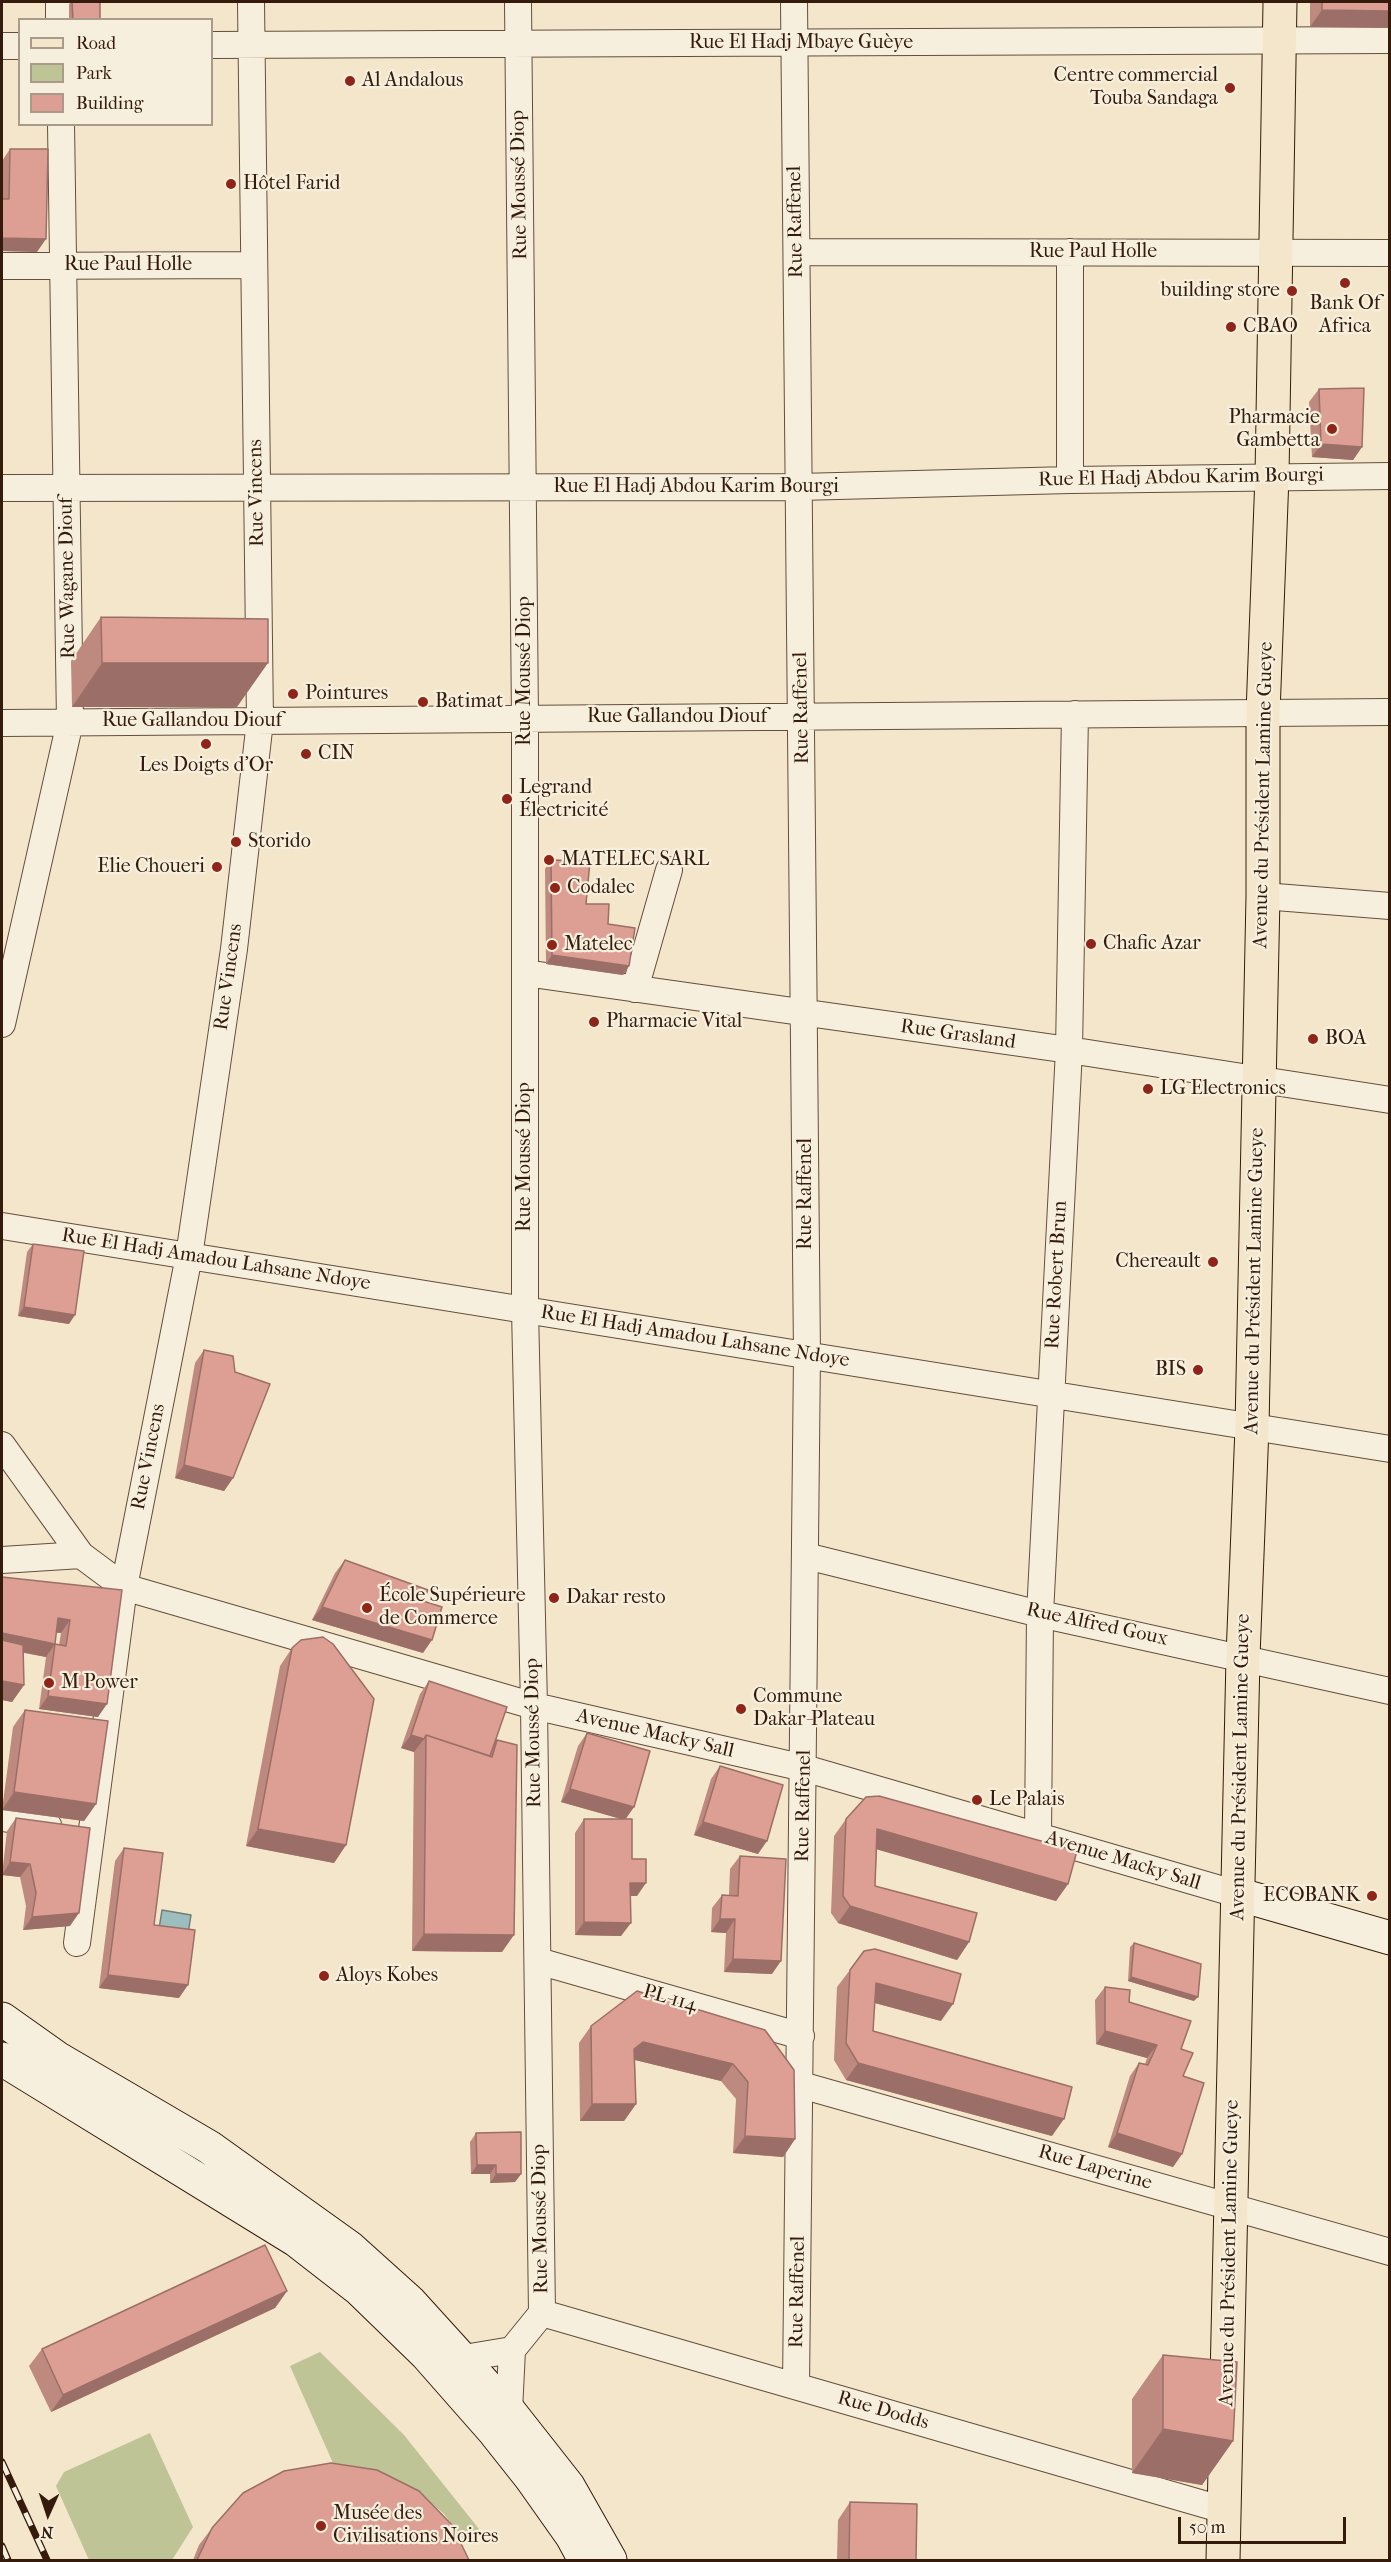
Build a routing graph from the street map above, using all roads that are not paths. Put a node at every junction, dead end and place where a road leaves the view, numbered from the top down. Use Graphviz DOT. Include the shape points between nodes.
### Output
graph roads {
  1 [pos="59,2"];
  2 [pos="251,2"];
  3 [pos="518,2"];
  4 [pos="794,2"];
  5 [pos="1280,2"];
  6 [pos="59,18"];
  7 [pos="1389,40"];
  8 [pos="1280,41"];
  9 [pos="795,43"];
  10 [pos="518,44"];
  11 [pos="213,45"];
  12 [pos="251,45"];
  13 [pos="2,46"];
  14 [pos="18,46"];
  15 [pos="61,126"];
  16 [pos="797,252"];
  17 [pos="1070,252"];
  18 [pos="1275,253"];
  19 [pos="1389,253"];
  20 [pos="254,265"];
  21 [pos="2,266"];
  22 [pos="63,266"];
  23 [pos="1272,476"];
  24 [pos="1389,476"];
  25 [pos="1070,480"];
  26 [pos="67,487"];
  27 [pos="523,487"];
  28 [pos="799,487"];
  29 [pos="2,488"];
  30 [pos="257,488"];
  31 [pos="1389,712"];
  32 [pos="1263,713"];
  33 [pos="1075,714"];
  34 [pos="802,716"];
  35 [pos="525,719"];
  36 [pos="260,721"];
  37 [pos="70,722"];
  38 [pos="2,723"];
  39 [pos="669,870"];
  40 [pos="1263,896"];
  41 [pos="1389,906"];
  42 [pos="525,973"];
  43 [pos="635,989"];
  44 [pos="805,1014"];
  45 [pos="2,1024"];
  46 [pos="1069,1050"];
  47 [pos="1259,1081"];
  48 [pos="1389,1100"];
  49 [pos="2,1226"];
  50 [pos="189,1256"];
  51 [pos="525,1310"];
  52 [pos="807,1355"];
  53 [pos="1050,1394"];
  54 [pos="1252,1427"];
  55 [pos="2,1445"];
  56 [pos="1389,1449"];
  57 [pos="81,1555"];
  58 [pos="806,1556"];
  59 [pos="2,1560"];
  60 [pos="124,1587"];
  61 [pos="1040,1614"];
  62 [pos="1243,1657"];
  63 [pos="1389,1691"];
  64 [pos="534,1706"];
  65 [pos="804,1768"];
  66 [pos="2,1818"];
  67 [pos="93,1831"];
  68 [pos="1038,1835"];
  69 [pos="1237,1894"];
  70 [pos="1389,1938"];
  71 [pos="77,1943"];
  72 [pos="538,1961"];
  73 [pos="2,2019"];
  74 [pos="801,2036"];
  75 [pos="2,2059"];
  76 [pos="801,2085"];
  77 [pos="1231,2207"];
  78 [pos="1389,2252"];
  79 [pos="542,2313"];
  80 [pos="513,2350"];
  81 [pos="464,2358"];
  82 [pos="796,2386"];
  83 [pos="509,2411"];
  84 [pos="1224,2510"];
  85 [pos="585,2560"];
  86 [pos="610,2560"];
  87 [pos="1223,2560"];
  1 -- 6 [label="street"];
  2 -- 12 [label="street, Rue Vincens"];
  3 -- 10 [label="street, Rue Moussé Diop"];
  4 -- 9 [label="street, Rue Raffenel"];
  5 -- 8 [label="main road, Avenue du Président Lamine Gueye"];
  7 -- 8 [label="street, Rue El Hadj Mbaye Guèye"];
  8 -- 9 [label="street, Rue El Hadj Mbaye Guèye"];
  8 -- 18 [label="main road, Avenue du Président Lamine Gueye"];
  9 -- 10 [label="street, Rue El Hadj Mbaye Guèye"];
  9 -- 16 [label="street, Rue Raffenel"];
  10 -- 12 [label="street, Rue El Hadj Mbaye Guèye"];
  10 -- 27 [label="street, Rue Moussé Diop"];
  11 -- 12 [label="street, Rue El Hadj Mbaye Guèye"];
  12 -- 20 [label="street, Rue Vincens"];
  13 -- 14 [label="street"];
  15 -- 22 [label="street, Rue Wagane Diouf"];
  16 -- 17 [label="street, Rue Paul Holle"];
  16 -- 28 [label="street, Rue Raffenel"];
  17 -- 18 [label="street, Rue Paul Holle"];
  17 -- 25 [label="street"];
  18 -- 19 [label="street, Rue Paul Holle"];
  18 -- 23 [label="main road, Avenue du Président Lamine Gueye"];
  20 -- 22 [label="street, Rue Paul Holle"];
  20 -- 30 [label="street, Rue Vincens"];
  21 -- 22 [label="street, Rue Paul Holle"];
  22 -- 26 [label="street, Rue Wagane Diouf"];
  23 -- 24 [label="street, Rue El Hadj Abdou Karim Bourgi"];
  23 -- 25 [label="street, Rue El Hadj Abdou Karim Bourgi"];
  23 -- 32 [label="main road, Avenue du Président Lamine Gueye"];
  25 -- 28 [label="street, Rue El Hadj Abdou Karim Bourgi"];
  26 -- 29 [label="street, Rue El Hadj Abdou Karim Bourgi"];
  26 -- 30 [label="street, Rue El Hadj Abdou Karim Bourgi"];
  26 -- 37 [label="street, Rue Wagane Diouf"];
  27 -- 28 [label="street, Rue El Hadj Abdou Karim Bourgi"];
  27 -- 30 [label="street, Rue El Hadj Abdou Karim Bourgi"];
  27 -- 35 [label="street, Rue Moussé Diop"];
  28 -- 34 [label="street, Rue Raffenel"];
  30 -- 36 [label="street, Rue Vincens"];
  31 -- 32 [label="street, Rue Gallandou Diouf"];
  32 -- 33 [label="street, Rue Gallandou Diouf"];
  32 -- 40 [label="main road, Avenue du Président Lamine Gueye"];
  33 -- 34 [label="street, Rue Gallandou Diouf"];
  33 -- 46 [label="street, Rue Robert Brun"];
  34 -- 35 [label="street, Rue Gallandou Diouf"];
  34 -- 44 [label="street, Rue Raffenel"];
  35 -- 36 [label="street, Rue Gallandou Diouf"];
  35 -- 42 [label="street, Rue Moussé Diop"];
  36 -- 37 [label="street, Rue Gallandou Diouf"];
  36 -- 50 [label="street, Rue Vincens" via="234,949"];
  37 -- 38 [label="street, Rue Gallandou Diouf"];
  37 -- 45 [label="street, Rue Wagane Diouf"];
  39 -- 43 [label="street"];
  40 -- 41 [label="street"];
  40 -- 47 [label="main road, Avenue du Président Lamine Gueye"];
  42 -- 43 [label="street, Rue Grasland"];
  42 -- 51 [label="street, Rue Moussé Diop"];
  43 -- 44 [label="street, Rue Grasland"];
  44 -- 46 [label="street, Rue Grasland"];
  44 -- 52 [label="street, Rue Raffenel"];
  46 -- 47 [label="street, Rue Grasland"];
  46 -- 53 [label="street, Rue Robert Brun"];
  47 -- 48 [label="street, Rue Grasland"];
  47 -- 54 [label="main road, Avenue du Président Lamine Gueye"];
  49 -- 50 [label="street, Rue El Hadj Amadou Lahsane Ndoye"];
  50 -- 51 [label="street, Rue El Hadj Amadou Lahsane Ndoye"];
  50 -- 60 [label="street, Rue Vincens"];
  51 -- 52 [label="street, Rue El Hadj Amadou Lahsane Ndoye"];
  51 -- 64 [label="street, Rue Moussé Diop"];
  52 -- 53 [label="street, Rue El Hadj Amadou Lahsane Ndoye"];
  52 -- 58 [label="street, Rue Raffenel"];
  53 -- 54 [label="street, Rue El Hadj Amadou Lahsane Ndoye"];
  53 -- 61 [label="street, Rue Robert Brun"];
  54 -- 56 [label="street, Rue El Hadj Amadou Lahsane Ndoye"];
  54 -- 62 [label="main road, Avenue du Président Lamine Gueye"];
  55 -- 57 [label="street, Avenue Macky Sall"];
  57 -- 59 [label="street"];
  57 -- 60 [label="street, Avenue Macky Sall"];
  58 -- 61 [label="street, Rue Alfred Goux"];
  58 -- 65 [label="street, Rue Raffenel"];
  60 -- 64 [label="street, Avenue Macky Sall"];
  60 -- 67 [label="street, Rue Vincens"];
  61 -- 62 [label="street, Rue Alfred Goux"];
  61 -- 68 [label="street, Rue Robert Brun"];
  62 -- 63 [label="street, Rue Alfred Goux"];
  62 -- 69 [label="main road, Avenue du Président Lamine Gueye"];
  64 -- 65 [label="street, Avenue Macky Sall"];
  64 -- 72 [label="street, Rue Moussé Diop"];
  65 -- 68 [label="street, Avenue Macky Sall"];
  65 -- 74 [label="street, Rue Raffenel"];
  66 -- 67 [label="street"];
  67 -- 71 [label="street, Rue Vincens"];
  68 -- 69 [label="street, Avenue Macky Sall"];
  69 -- 70 [label="street"];
  69 -- 77 [label="main road, Avenue du Président Lamine Gueye"];
  72 -- 74 [label="street, PL-114"];
  72 -- 79 [label="street, Rue Moussé Diop"];
  73 -- 81 [label="street" via="57,2058 209,2147 281,2197 350,2248"];
  74 -- 76 [label="street, Rue Raffenel"];
  75 -- 85 [label="street" via="296,2240 359,2289 427,2355 493,2430 531,2478"];
  76 -- 77 [label="street, Rue Laperine"];
  76 -- 82 [label="street, Rue Raffenel"];
  77 -- 78 [label="street, Rue Laperine"];
  77 -- 84 [label="main road, Avenue du Président Lamine Gueye"];
  79 -- 80 [label="street"];
  79 -- 82 [label="street, Rue Dodds"];
  80 -- 81 [label="street"];
  80 -- 83 [label="street"];
  81 -- 83 [label="street"];
  82 -- 84 [label="street, Rue Dodds"];
  83 -- 86 [label="street" via="568,2486"];
  84 -- 87 [label="main road, Avenue du Président Lamine Gueye"];
}
